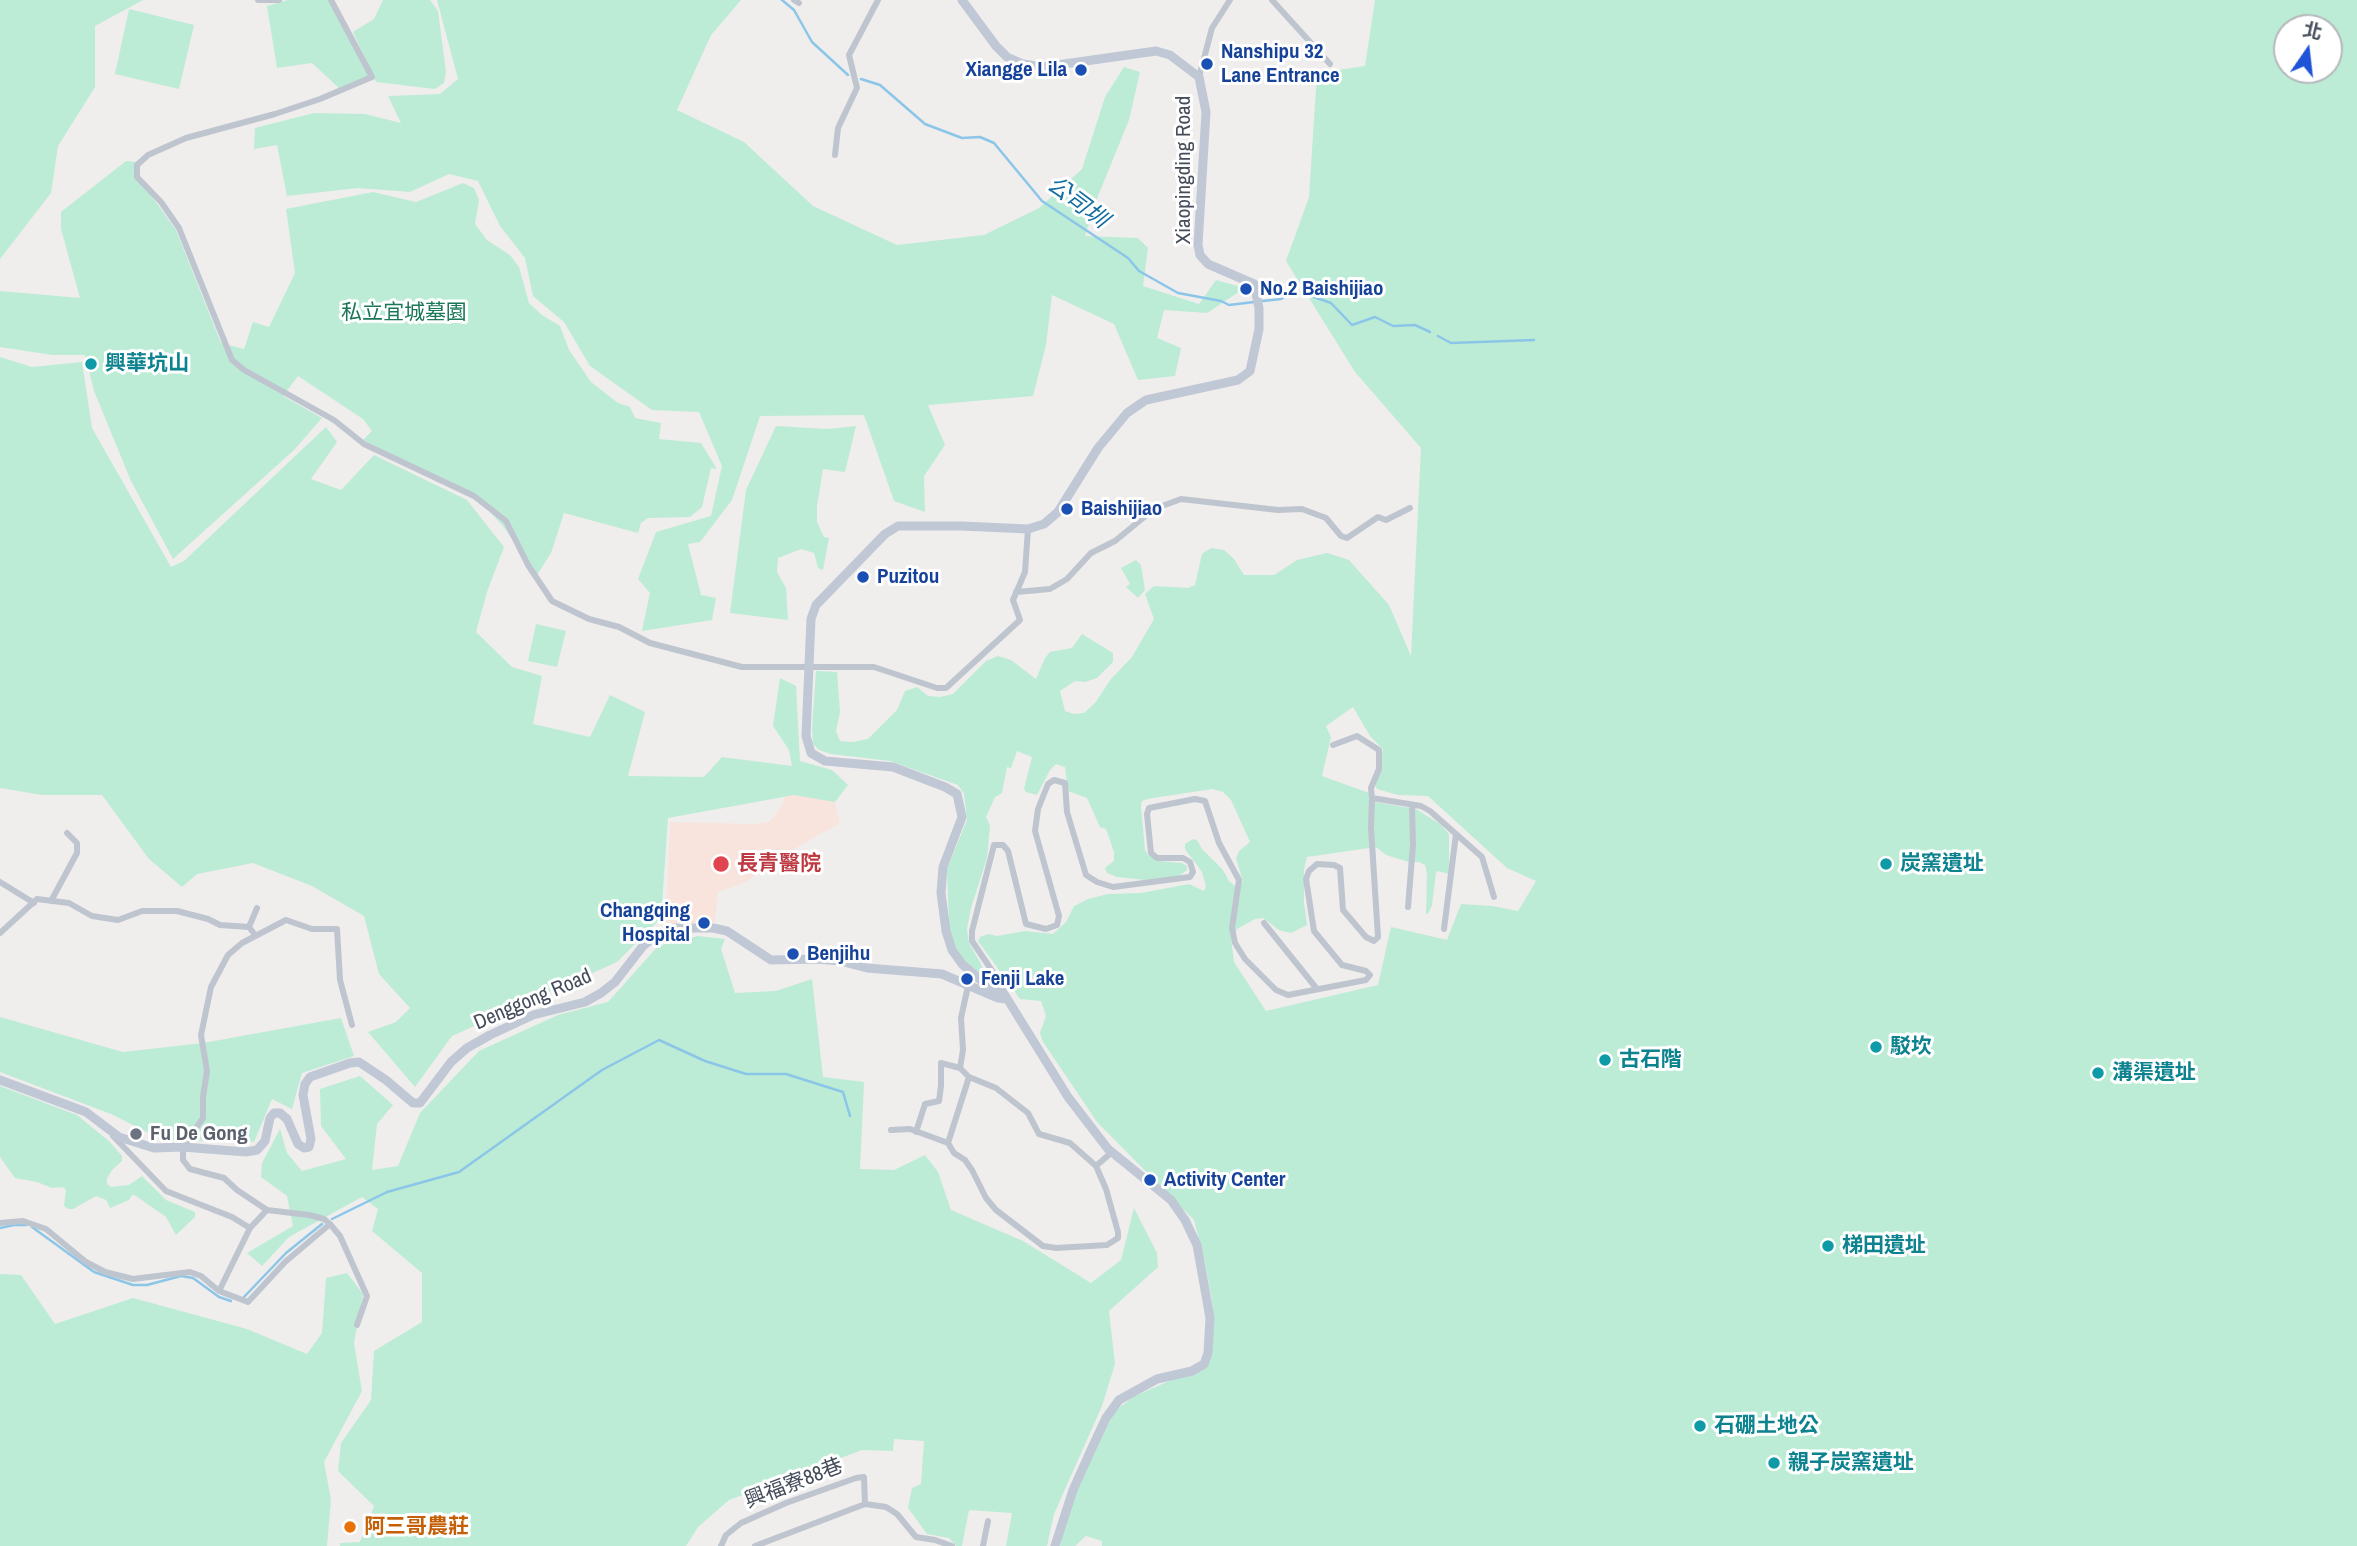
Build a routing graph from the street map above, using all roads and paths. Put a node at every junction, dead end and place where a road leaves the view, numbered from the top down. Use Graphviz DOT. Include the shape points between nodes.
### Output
graph roads {
  1 [pos="258,0"];
  2 [pos="279,0"];
  3 [pos="331,0"];
  4 [pos="878,0"];
  5 [pos="962,0"];
  6 [pos="1230,0"];
  7 [pos="1272,0"];
  8 [pos="1330,64"];
  9 [pos="1199,77"];
  10 [pos="835,155"];
  11 [pos="1410,508"];
  12 [pos="1028,528"];
  13 [pos="1016,592"];
  14 [pos="809,667"];
  15 [pos="1334,745"];
  16 [pos="1372,798"];
  17 [pos="1412,804"];
  18 [pos="68,834"];
  19 [pos="1456,834"];
  20 [pos="0,881"];
  21 [pos="1494,897"];
  22 [pos="51,901"];
  23 [pos="34,903"];
  24 [pos="1408,907"];
  25 [pos="257,908"];
  26 [pos="1265,923"];
  27 [pos="237,926"];
  28 [pos="249,927"];
  29 [pos="1444,929"];
  30 [pos="0,933"];
  31 [pos="255,935"];
  32 [pos="242,943"];
  33 [pos="968,986"];
  34 [pos="1317,989"];
  35 [pos="1005,996"];
  36 [pos="352,1025"];
  37 [pos="960,1068"];
  38 [pos="969,1077"];
  39 [pos="0,1080"];
  40 [pos="107,1130"];
  41 [pos="891,1130"];
  42 [pos="916,1132"];
  43 [pos="948,1143"];
  44 [pos="183,1147"];
  45 [pos="1112,1152"];
  46 [pos="1097,1166"];
  47 [pos="267,1210"];
  48 [pos="0,1223"];
  49 [pos="330,1224"];
  50 [pos="250,1228"];
  51 [pos="219,1291"];
  52 [pos="357,1325"];
  53 [pos="865,1504"];
  54 [pos="988,1521"];
  55 [pos="722,1546"];
  56 [pos="755,1546"];
  57 [pos="951,1546"];
  58 [pos="983,1546"];
  59 [pos="1055,1546"];
  1 -- 2 [label="street"];
  3 -- 14 [label="street" via="372,77 275,114 186,138 148,155 138,165 137,177 178,228 232,359 334,420 364,444 474,496 506,521 552,601 650,642 742,667"];
  4 -- 10 [label="street" via="849,55 858,88 838,128"];
  5 -- 9 [label="street, Xiaopingding Road" via="996,47 1023,64 1044,67 1156,51 1170,55"];
  6 -- 9 [label="street" via="1212,29"];
  7 -- 8 [label="street"];
  9 -- 12 [label="street, Xiaopingding Road" via="1206,112 1198,245 1208,264 1254,284 1259,329 1250,372 1238,380 1146,400 1127,413 1098,448 1058,512 1044,524"];
  11 -- 13 [label="street" via="1386,520 1378,517 1347,538 1326,518 1302,509 1181,499 1154,509 1115,541 1091,553 1050,589"];
  12 -- 13 [label="street" via="1026,572"];
  12 -- 14 [label="street, Xiaopingding Road" via="898,526 885,534 816,605"];
  13 -- 14 [label="street" via="1013,600 1020,620 946,688 874,667"];
  14 -- 35 [label="street, Xiaopingding Road" via="806,736 811,752 825,761 893,767 957,794 962,817 943,867 946,931 962,964"];
  15 -- 16 [label="street" via="1357,736 1379,750 1380,769 1371,788"];
  16 -- 17 [label="street"];
  16 -- 34 [label="street" via="1378,937 1374,941 1366,937 1343,910 1340,868 1317,864 1306,879 1314,931 1342,965 1370,975 1366,980"];
  17 -- 19 [label="street" via="1430,811"];
  17 -- 24 [label="street"];
  18 -- 22 [label="street" via="77,843 77,853"];
  19 -- 21 [label="street" via="1482,857"];
  19 -- 29 [label="street"];
  20 -- 23 [label="street"];
  22 -- 23 [label="street"];
  22 -- 27 [label="street" via="118,920 142,911 177,911"];
  23 -- 30 [label="street"];
  25 -- 28 [label="street"];
  26 -- 34 [label="street"];
  27 -- 28 [label="street"];
  27 -- 32 [label="street"];
  28 -- 31 [label="street"];
  31 -- 32 [label="street"];
  31 -- 36 [label="street" via="286,920 312,929 337,929 340,980"];
  32 -- 44 [label="street" via="228,955 211,987 201,1035 206,1071 203,1118"];
  33 -- 35 [label="street, Denggong Road" via="998,998"];
  33 -- 37 [label="street" via="961,1018"];
  33 -- 44 [label="street, Denggong Road" via="942,974 817,959 771,960 727,931 674,928 643,946 601,993 533,1015 467,1048 420,1104 368,1066 350,1063 310,1077 305,1084 309,1147 303,1149 287,1119 274,1113 265,1141 257,1150"];
  34 -- 35 [label="street" via="1288,995 1276,990 1234,943 1239,880 1219,843 1205,801 1149,808 1147,814 1152,853 1157,858 1190,862 1190,877 1113,887 1086,875 1067,811 1065,783 1059,780 1048,784 1035,831 1059,916 1057,925 1046,929 1026,924 1008,851 1003,845 994,845 972,931 972,941"];
  35 -- 45 [label="street, Xiaopingding Road" via="1069,1097"];
  37 -- 38 [label="street"];
  37 -- 42 [label="street" via="941,1063 939,1101 926,1104"];
  38 -- 43 [label="street"];
  38 -- 46 [label="street" via="996,1088 1028,1113 1039,1134 1070,1143"];
  39 -- 40 [label="street, Denggong Road" via="86,1112"];
  40 -- 44 [label="street, Denggong Road" via="136,1144"];
  40 -- 50 [label="street" via="166,1191"];
  41 -- 42 [label="street"];
  42 -- 43 [label="street"];
  43 -- 46 [label="street" via="965,1160 996,1210 1043,1246 1107,1245 1118,1238"];
  44 -- 47 [label="street" via="183,1160 190,1169 224,1178"];
  45 -- 46 [label="street"];
  45 -- 59 [label="street, Xiaopingding Road" via="1171,1200 1197,1245 1210,1318 1208,1353 1204,1364 1192,1371 1157,1379 1119,1400 1073,1490"];
  47 -- 49 [label="street" via="309,1215"];
  47 -- 50 [label="street"];
  48 -- 51 [label="street" via="23,1222 46,1229 105,1272 133,1279 190,1272"];
  49 -- 51 [label="street" via="248,1302"];
  49 -- 52 [label="street" via="367,1296"];
  50 -- 51 [label="street"];
  53 -- 55 [label="street, 興福寮88巷" via="864,1477 856,1478 741,1524 726,1535"];
  53 -- 56 [label="street, 興福寮88巷"];
  53 -- 57 [label="street" via="897,1514 916,1537"];
  54 -- 58 [label="street"];
}
